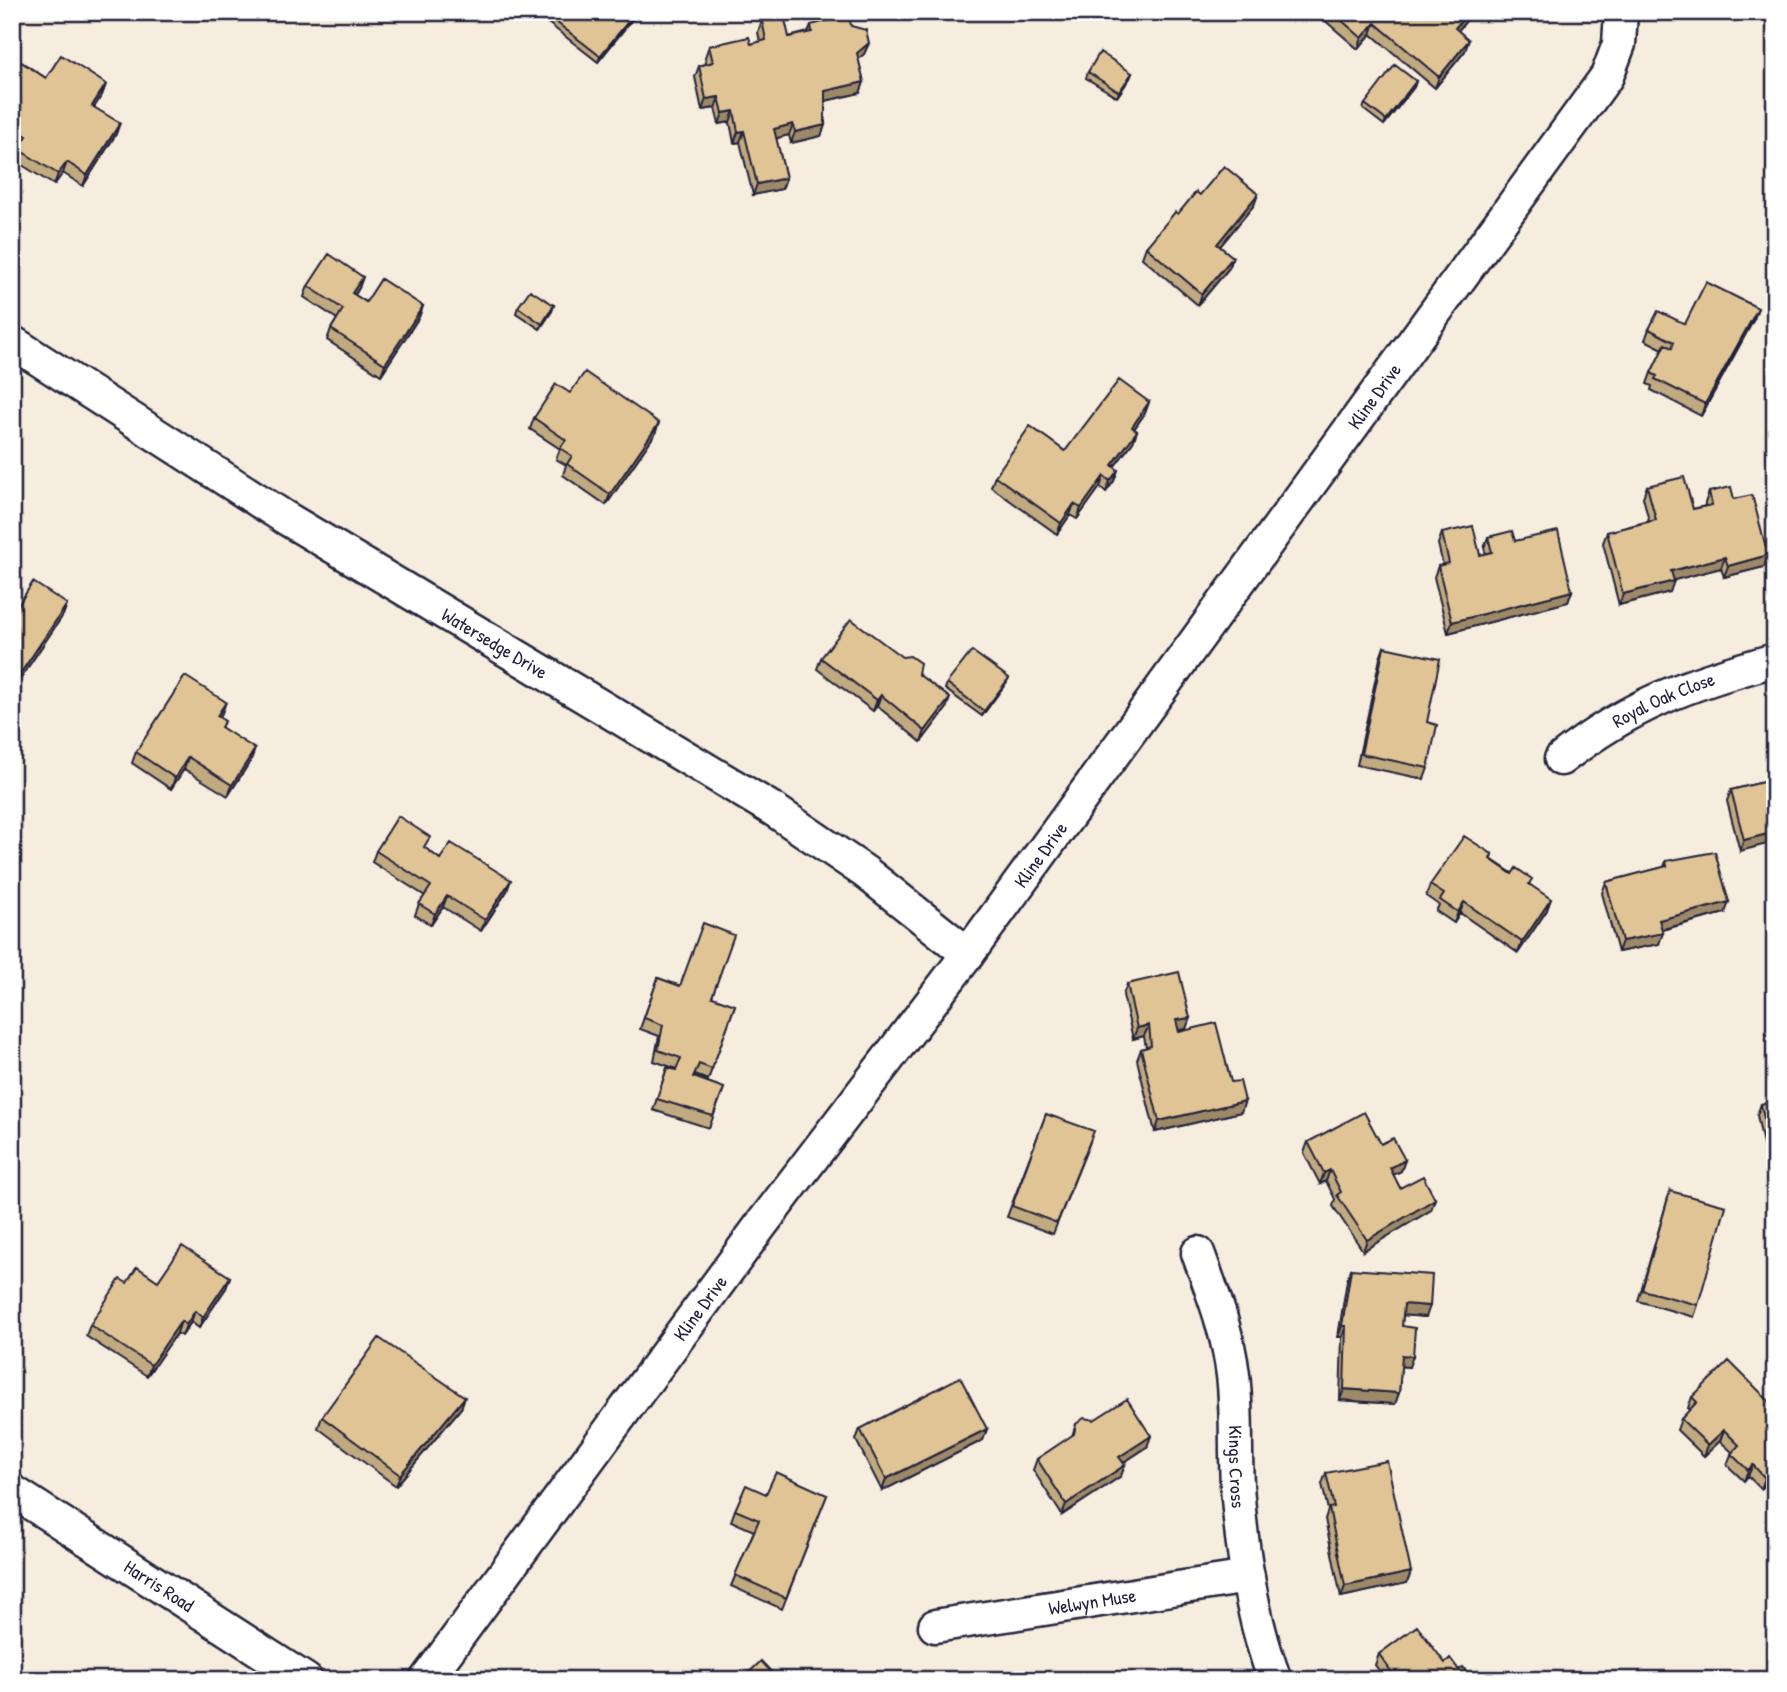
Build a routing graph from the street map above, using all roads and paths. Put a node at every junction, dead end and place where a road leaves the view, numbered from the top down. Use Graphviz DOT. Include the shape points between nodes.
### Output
graph roads {
  1 [pos="1621,12"];
  2 [pos="12,342"];
  3 [pos="1775,660"];
  4 [pos="1561,759"];
  5 [pos="968,954"];
  6 [pos="1198,1253"];
  7 [pos="12,1491"];
  8 [pos="1248,1577"];
  9 [pos="935,1626"];
  10 [pos="306,1680"];
  11 [pos="426,1680"];
  12 [pos="1275,1680"];
  1 -- 5 [label="street, Kline Drive" via="1619,44 1607,76"];
  2 -- 5 [label="street, Watersedge Drive" via="284,517 774,810 865,872"];
  3 -- 4 [label="street, Royal Oak Close" via="1670,692 1588,738"];
  5 -- 11 [label="street, Kline Drive"];
  6 -- 8 [label="street, Kings Cross" via="1223,1319 1233,1376 1238,1497"];
  7 -- 10 [label="street, Harris Road"];
  8 -- 9 [label="street, Welwyn Muse"];
  8 -- 12 [label="street, Kings Cross"];
}
